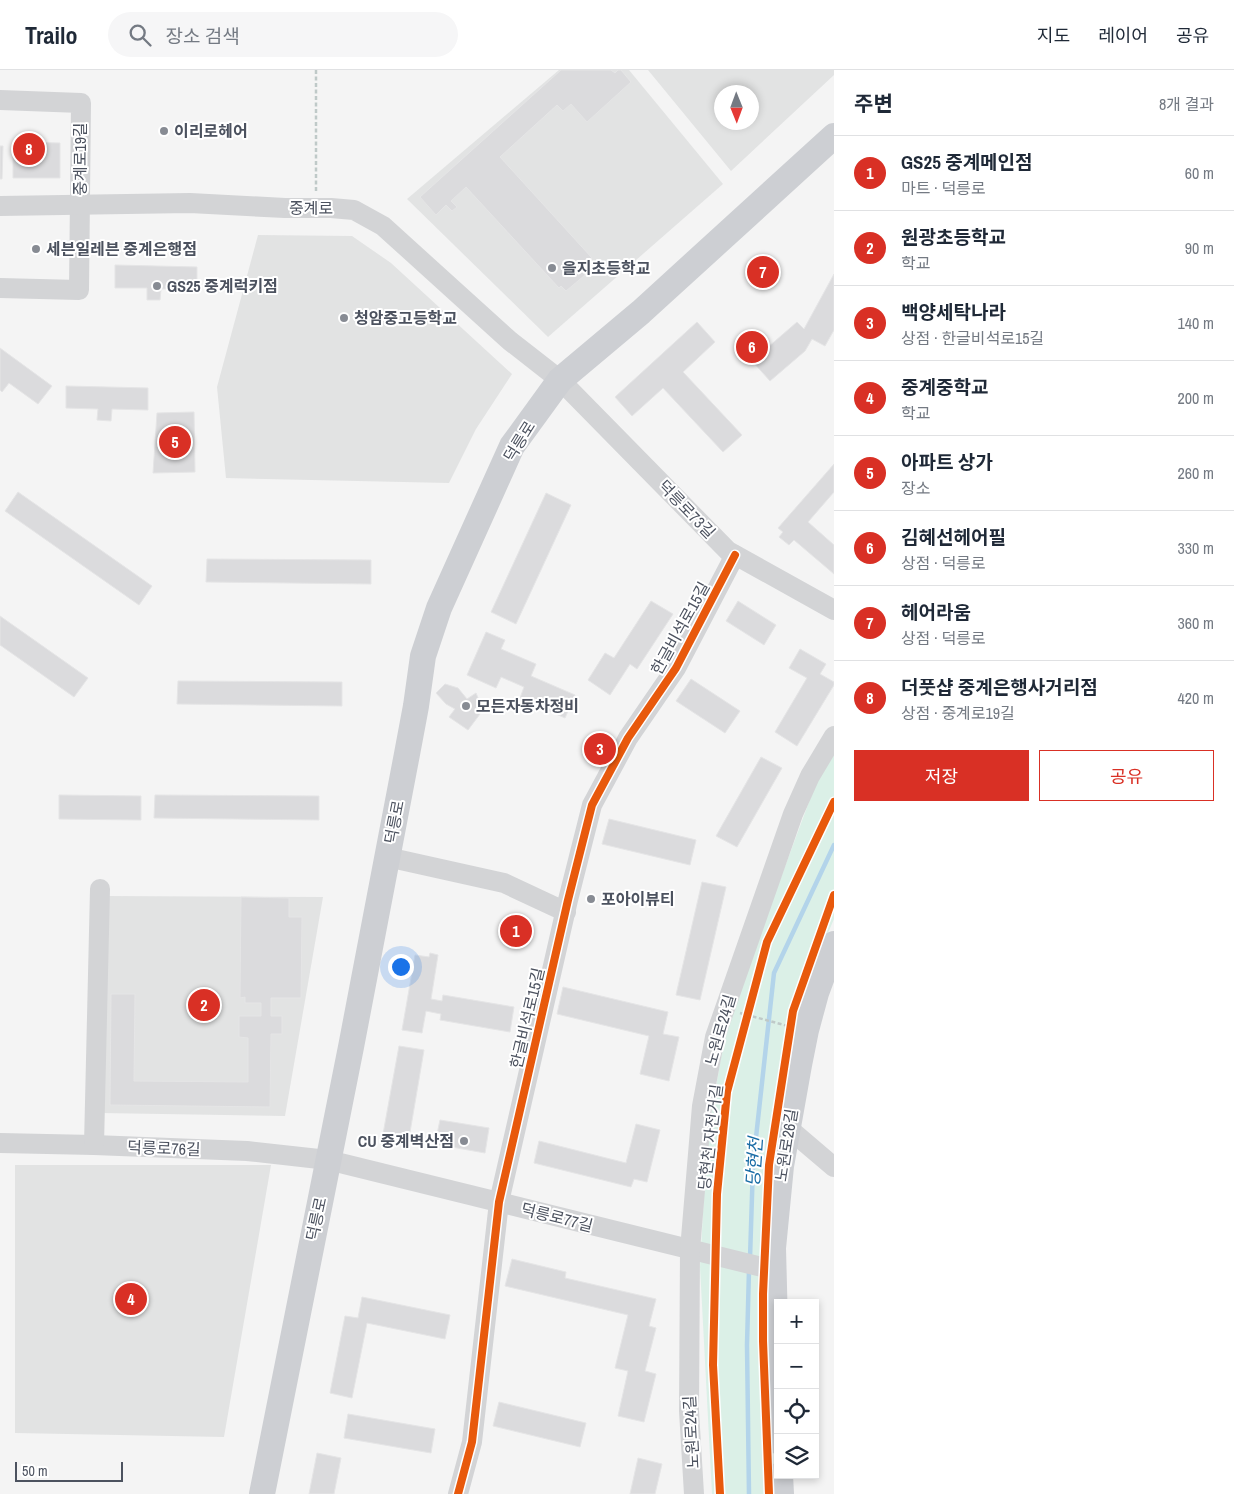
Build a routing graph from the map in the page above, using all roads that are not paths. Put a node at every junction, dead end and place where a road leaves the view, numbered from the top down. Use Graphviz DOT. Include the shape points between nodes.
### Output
graph roads {
  1 [pos="0,100"];
  2 [pos="834,136"];
  3 [pos="80,205"];
  4 [pos="0,206"];
  5 [pos="0,288"];
  6 [pos="560,380"];
  7 [pos="735,555"];
  8 [pos="834,610"];
  9 [pos="834,736"];
  10 [pos="387,856"];
  11 [pos="100,889"];
  12 [pos="566,912"];
  13 [pos="834,944"];
  14 [pos="788,1128"];
  15 [pos="0,1143"];
  16 [pos="94,1145"];
  17 [pos="328,1160"];
  18 [pos="834,1168"];
  19 [pos="499,1202"];
  20 [pos="694,1251"];
  21 [pos="770,1270"];
  22 [pos="778,1434"];
  23 [pos="780,1479"];
  24 [pos="262,1494"];
  25 [pos="458,1494"];
  26 [pos="694,1494"];
  27 [pos="781,1494"];
  1 -- 3 [label="street, 중계로19길" via="80,103"];
  2 -- 6 [label="main road, 덕릉로" via="648,306"];
  3 -- 4 [label="street, 중계로"];
  3 -- 5 [label="street" via="79,290"];
  3 -- 6 [label="street, 중계로" via="190,203 354,210 383,226 510,341"];
  6 -- 7 [label="street, 덕릉로73길"];
  6 -- 10 [label="main road, 덕릉로" via="512,446 439,608 422,656 416,706"];
  7 -- 8 [label="street, 덕릉로73길"];
  7 -- 12 [label="street, 한글비석로15길" via="676,668 628,738 592,805"];
  9 -- 20 [label="street, 노원로24길" via="810,776 793,814 715,1037 702,1106"];
  10 -- 12 [label="street, 덕릉로" via="504,883"];
  10 -- 17 [label="main road, 덕릉로"];
  11 -- 16 [label="street"];
  12 -- 19 [label="street, 한글비석로15길"];
  13 -- 14 [label="main road, 노원로26길" via="816,993 796,1030 799,1065"];
  14 -- 18 [label="street"];
  14 -- 21 [label="main road, 노원로26길"];
  15 -- 16 [label="street, 덕릉로76길"];
  16 -- 17 [label="street, 덕릉로76길" via="247,1151"];
  17 -- 19 [label="street, 덕릉로77길"];
  17 -- 24 [label="main road, 덕릉로"];
  19 -- 20 [label="street, 덕릉로77길"];
  19 -- 25 [label="street, 한글비석로15길" via="472,1442"];
  20 -- 21 [label="street, 덕릉로77길"];
  20 -- 26 [label="street, 노원로24길" via="689,1411"];
  21 -- 22 [label="main road, 노원로26길"];
  23 -- 27 [label="main road"];
}
